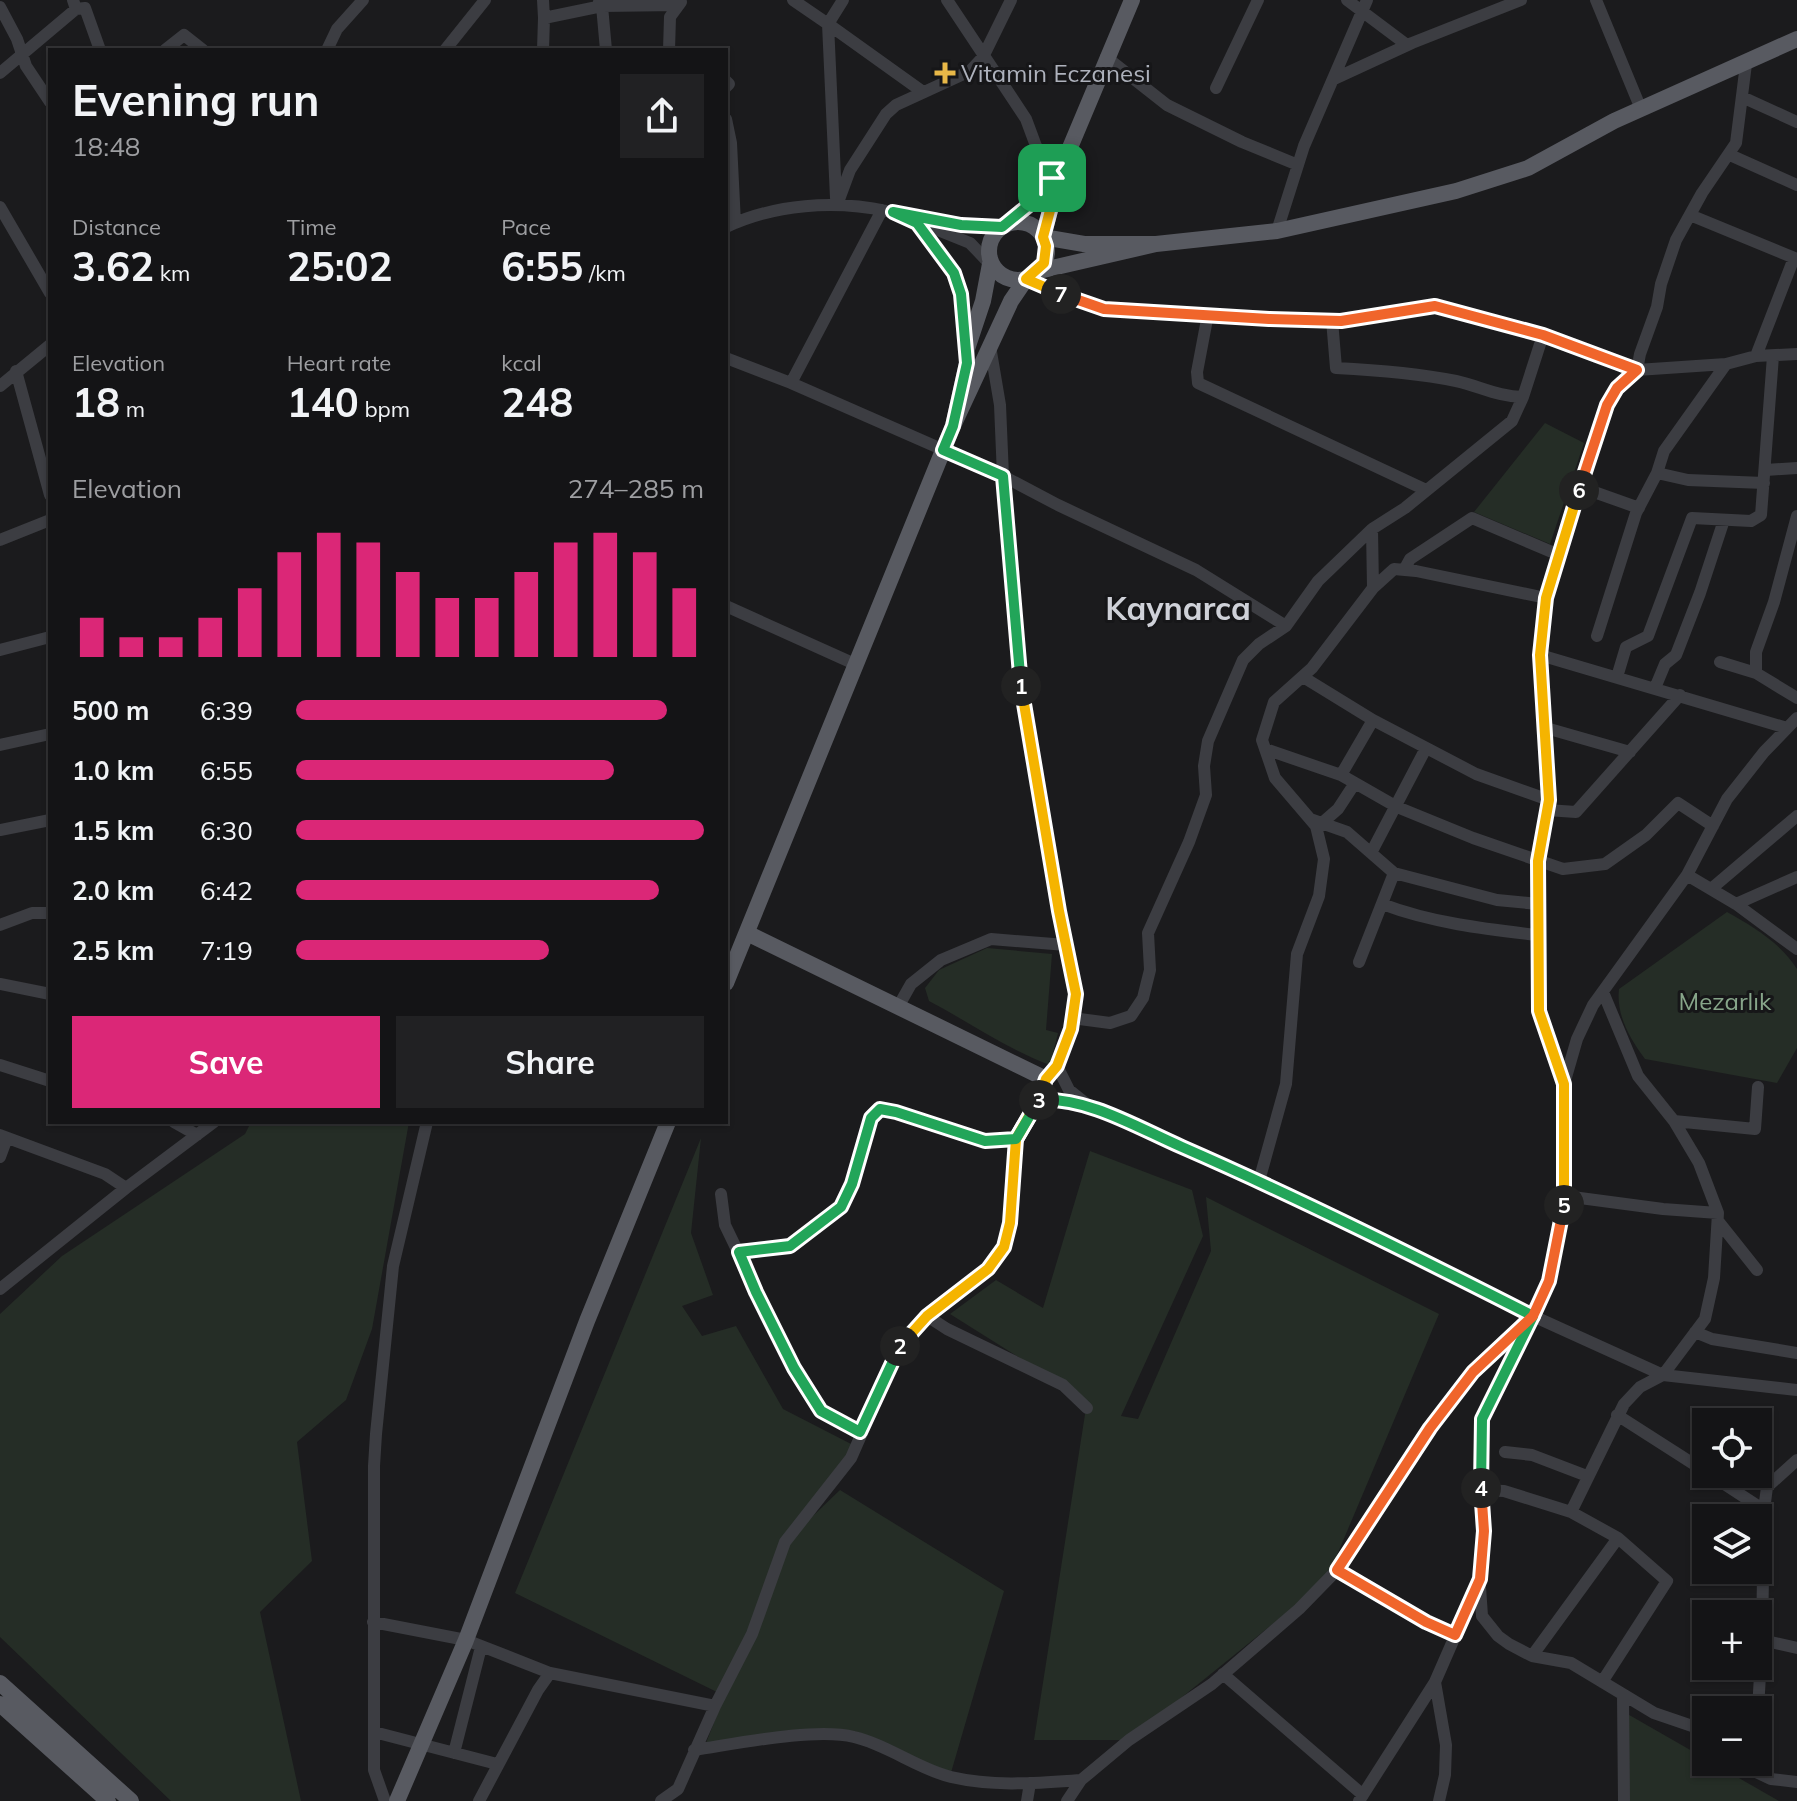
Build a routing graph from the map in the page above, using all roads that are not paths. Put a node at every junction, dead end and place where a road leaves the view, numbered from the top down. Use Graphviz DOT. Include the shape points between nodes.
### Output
graph roads {
  1 [pos="363,0"];
  2 [pos="485,0"];
  3 [pos="543,0"];
  4 [pos="793,0"];
  5 [pos="843,0"];
  6 [pos="947,0"];
  7 [pos="1011,0"];
  8 [pos="1132,0"];
  9 [pos="1258,0"];
  10 [pos="1347,0"];
  11 [pos="1521,0"];
  12 [pos="1596,0"];
  13 [pos="600,3"];
  14 [pos="681,3"];
  15 [pos="75,5"];
  16 [pos="1365,5"];
  17 [pos="0,7"];
  18 [pos="544,18"];
  19 [pos="828,24"];
  20 [pos="460,31"];
  21 [pos="1797,39"];
  22 [pos="1407,45"];
  23 [pos="673,47"];
  24 [pos="99,48"];
  25 [pos="168,48"];
  26 [pos="200,48"];
  27 [pos="328,48"];
  28 [pos="447,48"];
  29 [pos="461,48"];
  30 [pos="543,48"];
  31 [pos="606,48"];
  32 [pos="23,54"];
  33 [pos="983,57"];
  34 [pos="1106,57"];
  35 [pos="1746,64"];
  36 [pos="0,73"];
  37 [pos="1334,79"];
  38 [pos="1216,88"];
  39 [pos="923,92"];
  40 [pos="1742,97"];
  41 [pos="48,99"];
  42 [pos="1641,109"];
  43 [pos="1797,122"];
  44 [pos="728,129"];
  45 [pos="1730,155"];
  46 [pos="1298,165"];
  47 [pos="1056,174"];
  48 [pos="1797,185"];
  49 [pos="837,205"];
  50 [pos="0,207"];
  51 [pos="888,211"];
  52 [pos="1690,215"];
  53 [pos="917,223"];
  54 [pos="730,225"];
  55 [pos="1004,226"];
  56 [pos="1277,231"];
  57 [pos="1043,237"];
  58 [pos="1156,244"];
  59 [pos="1796,259"];
  60 [pos="990,264"];
  61 [pos="1032,275"];
  62 [pos="48,290"];
  63 [pos="1208,314"];
  64 [pos="1332,320"];
  65 [pos="1543,335"];
  66 [pos="990,346"];
  67 [pos="48,347"];
  68 [pos="967,349"];
  69 [pos="1797,354"];
  70 [pos="1756,356"];
  71 [pos="1773,356"];
  72 [pos="728,359"];
  73 [pos="1726,364"];
  74 [pos="1637,370"];
  75 [pos="16,371"];
  76 [pos="791,383"];
  77 [pos="0,386"];
  78 [pos="1523,397"];
  79 [pos="953,426"];
  80 [pos="943,450"];
  81 [pos="1797,468"];
  82 [pos="1657,473"];
  83 [pos="1003,476"];
  84 [pos="1765,476"];
  85 [pos="1580,487"];
  86 [pos="48,488"];
  87 [pos="1426,490"];
  88 [pos="1639,508"];
  89 [pos="1797,516"];
  90 [pos="1724,520"];
  91 [pos="48,521"];
  92 [pos="1372,529"];
  93 [pos="0,540"];
  94 [pos="1559,555"];
  95 [pos="1404,570"];
  96 [pos="1373,588"];
  97 [pos="1546,598"];
  98 [pos="728,607"];
  99 [pos="1286,626"];
  100 [pos="1597,636"];
  101 [pos="48,638"];
  102 [pos="0,650"];
  103 [pos="1540,655"];
  104 [pos="1720,662"];
  105 [pos="857,665"];
  106 [pos="1756,673"];
  107 [pos="1303,677"];
  108 [pos="1617,677"];
  109 [pos="1655,688"];
  110 [pos="1680,695"];
  111 [pos="1797,698"];
  112 [pos="1797,718"];
  113 [pos="1373,720"];
  114 [pos="1546,728"];
  115 [pos="1787,728"];
  116 [pos="48,734"];
  117 [pos="0,745"];
  118 [pos="1265,749"];
  119 [pos="1425,750"];
  120 [pos="1630,752"];
  121 [pos="1341,775"];
  122 [pos="1355,783"];
  123 [pos="1548,805"];
  124 [pos="1397,807"];
  125 [pos="1797,816"];
  126 [pos="48,820"];
  127 [pos="1316,821"];
  128 [pos="1713,826"];
  129 [pos="0,830"];
  130 [pos="1371,853"];
  131 [pos="1538,861"];
  132 [pos="1394,873"];
  133 [pos="1687,875"];
  134 [pos="1797,877"];
  135 [pos="1711,889"];
  136 [pos="1382,904"];
  137 [pos="1538,904"];
  138 [pos="1736,904"];
  139 [pos="48,913"];
  140 [pos="0,925"];
  141 [pos="747,933"];
  142 [pos="1537,935"];
  143 [pos="1066,945"];
  144 [pos="1797,949"];
  145 [pos="1359,962"];
  146 [pos="728,978"];
  147 [pos="0,984"];
  148 [pos="1603,992"];
  149 [pos="48,994"];
  150 [pos="898,1007"];
  151 [pos="1072,1018"];
  152 [pos="0,1065"];
  153 [pos="1052,1073"];
  154 [pos="48,1080"];
  155 [pos="1564,1084"];
  156 [pos="1758,1087"];
  157 [pos="1039,1099"];
  158 [pos="1092,1108"];
  159 [pos="1674,1121"];
  160 [pos="178,1124"];
  161 [pos="211,1124"];
  162 [pos="427,1124"];
  163 [pos="667,1124"];
  164 [pos="197,1135"];
  165 [pos="4,1136"];
  166 [pos="1016,1139"];
  167 [pos="0,1157"];
  168 [pos="1259,1181"];
  169 [pos="126,1188"];
  170 [pos="721,1194"];
  171 [pos="1565,1196"];
  172 [pos="1718,1217"];
  173 [pos="739,1252"];
  174 [pos="1757,1270"];
  175 [pos="0,1289"];
  176 [pos="927,1316"];
  177 [pos="1533,1316"];
  178 [pos="1695,1332"];
  179 [pos="1797,1353"];
  180 [pos="1663,1375"];
  181 [pos="1797,1390"];
  182 [pos="1087,1408"];
  183 [pos="1617,1415"];
  184 [pos="860,1432"];
  185 [pos="1505,1452"];
  186 [pos="1797,1460"];
  187 [pos="1692,1463"];
  188 [pos="1587,1476"];
  189 [pos="1730,1488"];
  190 [pos="1481,1490"];
  191 [pos="1755,1504"];
  192 [pos="1765,1504"];
  193 [pos="1571,1512"];
  194 [pos="1618,1538"];
  195 [pos="1337,1570"];
  196 [pos="1480,1579"];
  197 [pos="373,1622"];
  198 [pos="1455,1635"];
  199 [pos="1772,1642"];
  200 [pos="473,1643"];
  201 [pos="1797,1648"];
  202 [pos="1532,1656"];
  203 [pos="550,1673"];
  204 [pos="1223,1674"];
  205 [pos="1435,1682"];
  206 [pos="1602,1682"];
  207 [pos="0,1683"];
  208 [pos="1623,1696"];
  209 [pos="0,1704"];
  210 [pos="715,1706"];
  211 [pos="1692,1726"];
  212 [pos="374,1732"];
  213 [pos="424,1743"];
  214 [pos="694,1750"];
  215 [pos="454,1753"];
  216 [pos="497,1764"];
  217 [pos="1767,1776"];
  218 [pos="1081,1780"];
  219 [pos="1797,1782"];
  220 [pos="1030,1783"];
  221 [pos="1361,1798"];
  222 [pos="108,1801"];
  223 [pos="131,1801"];
  224 [pos="385,1801"];
  225 [pos="397,1801"];
  226 [pos="479,1801"];
  227 [pos="661,1801"];
  228 [pos="1027,1801"];
  229 [pos="1067,1801"];
  230 [pos="1439,1801"];
  231 [pos="1624,1801"];
  1 -- 27 [label="street"];
  2 -- 20 [label="street"];
  3 -- 18 [label="street"];
  4 -- 19 [label="street"];
  5 -- 19 [label="street"];
  6 -- 33 [label="street"];
  7 -- 33 [label="street"];
  8 -- 34 [label="main road"];
  9 -- 38 [label="street"];
  10 -- 16 [label="street"];
  11 -- 22 [label="street"];
  12 -- 42 [label="street"];
  13 -- 14 [label="street"];
  13 -- 18 [label="street"];
  13 -- 31 [label="street"];
  14 -- 23 [label="street" via="670,17"];
  15 -- 24 [label="street" via="85,8"];
  15 -- 32 [label="street"];
  16 -- 22 [label="street"];
  16 -- 37 [label="street"];
  17 -- 32 [label="street"];
  18 -- 30 [label="street"];
  19 -- 39 [label="street"];
  19 -- 49 [label="street"];
  20 -- 28 [label="street"];
  20 -- 29 [label="street"];
  21 -- 35 [label="main road"];
  22 -- 37 [label="street"];
  25 -- 26 [label="street" via="184,35"];
  32 -- 36 [label="street"];
  32 -- 41 [label="street"];
  33 -- 39 [label="street" via="970,71"];
  33 -- 47 [label="street"];
  34 -- 46 [label="street" via="1167,105"];
  34 -- 47 [label="main road"];
  35 -- 40 [label="street"];
  35 -- 42 [label="main road"];
  37 -- 46 [label="street"];
  39 -- 49 [label="street" via="882,119 850,170"];
  40 -- 43 [label="street"];
  40 -- 45 [label="street"];
  42 -- 56 [label="main road" via="1528,168 1456,191"];
  44 -- 54 [label="street"];
  45 -- 48 [label="street"];
  45 -- 52 [label="street"];
  46 -- 56 [label="street"];
  47 -- 55 [label="main road"];
  47 -- 57 [label="main road"];
  49 -- 51 [label="street"];
  49 -- 54 [label="street" via="801,206"];
  50 -- 62 [label="street"];
  51 -- 53 [label="street"];
  51 -- 55 [label="street" via="961,225"];
  51 -- 76 [label="street"];
  52 -- 59 [label="street"];
  52 -- 74 [label="street" via="1668,261"];
  53 -- 60 [label="street" via="970,243"];
  53 -- 68 [label="street" via="954,273"];
  55 -- 57 [label="main road" via="1023,223"];
  55 -- 60 [label="main road" via="991,240"];
  56 -- 58 [label="main road"];
  57 -- 58 [label="main road" via="1084,244"];
  57 -- 61 [label="main road" via="1046,255"];
  58 -- 61 [label="main road"];
  59 -- 70 [label="street"];
  60 -- 61 [label="main road" via="1003,276"];
  60 -- 68 [label="main road"];
  61 -- 63 [label="street" via="1104,309"];
  61 -- 66 [label="main road" via="1011,301"];
  63 -- 64 [label="street"];
  63 -- 87 [label="street" via="1198,383"];
  64 -- 65 [label="street" via="1435,306"];
  64 -- 78 [label="street" via="1336,368 1390,370"];
  65 -- 74 [label="street"];
  65 -- 78 [label="street"];
  66 -- 79 [label="main road"];
  66 -- 83 [label="street" via="1000,405"];
  67 -- 75 [label="street"];
  68 -- 79 [label="main road"];
  69 -- 71 [label="street"];
  70 -- 71 [label="street"];
  70 -- 73 [label="street"];
  71 -- 84 [label="street"];
  72 -- 76 [label="street"];
  73 -- 74 [label="street"];
  73 -- 82 [label="street" via="1664,451"];
  74 -- 85 [label="street" via="1607,405"];
  75 -- 77 [label="street"];
  75 -- 86 [label="street"];
  76 -- 80 [label="street"];
  78 -- 87 [label="street" via="1512,421"];
  79 -- 80 [label="main road"];
  80 -- 83 [label="street"];
  80 -- 105 [label="main road"];
  81 -- 84 [label="street"];
  82 -- 84 [label="street" via="1688,480"];
  82 -- 88 [label="street"];
  83 -- 99 [label="street" via="1196,570"];
  83 -- 143 [label="street" via="1021,691"];
  84 -- 90 [label="street" via="1761,515 1751,521"];
  85 -- 88 [label="street"];
  85 -- 94 [label="street"];
  87 -- 92 [label="street"];
  88 -- 100 [label="street"];
  89 -- 106 [label="street" via="1756,652"];
  90 -- 108 [label="street" via="1692,518 1648,636 1626,647"];
  90 -- 109 [label="street" via="1676,655 1665,664"];
  91 -- 93 [label="street"];
  92 -- 96 [label="street"];
  92 -- 99 [label="street" via="1318,581"];
  94 -- 95 [label="street" via="1472,518 1410,559"];
  94 -- 97 [label="street"];
  95 -- 96 [label="street" via="1394,569"];
  95 -- 97 [label="street"];
  96 -- 107 [label="street"];
  97 -- 103 [label="street"];
  98 -- 105 [label="street"];
  99 -- 151 [label="street" via="1243,660 1208,741 1206,795 1148,933 1150,970 1143,998 1131,1016 1110,1023"];
  101 -- 102 [label="street"];
  103 -- 108 [label="street"];
  103 -- 114 [label="street"];
  104 -- 106 [label="street"];
  105 -- 141 [label="main road"];
  106 -- 111 [label="street"];
  107 -- 113 [label="street"];
  107 -- 118 [label="street" via="1274,702 1262,740"];
  108 -- 109 [label="street"];
  109 -- 110 [label="street"];
  110 -- 115 [label="street"];
  110 -- 120 [label="street"];
  112 -- 115 [label="street"];
  113 -- 119 [label="street"];
  113 -- 121 [label="street"];
  114 -- 120 [label="street"];
  114 -- 123 [label="street"];
  115 -- 128 [label="street" via="1727,799"];
  116 -- 117 [label="street"];
  118 -- 121 [label="street"];
  118 -- 127 [label="street" via="1275,778"];
  119 -- 123 [label="street"];
  119 -- 124 [label="street"];
  120 -- 123 [label="street" via="1576,812"];
  121 -- 122 [label="street"];
  122 -- 124 [label="street"];
  122 -- 127 [label="street" via="1338,809"];
  123 -- 131 [label="street"];
  124 -- 130 [label="street"];
  124 -- 131 [label="street"];
  125 -- 135 [label="street"];
  126 -- 129 [label="street"];
  127 -- 130 [label="street" via="1347,832"];
  127 -- 168 [label="street" via="1324,859 1319,896 1297,954 1286,1084"];
  128 -- 131 [label="street" via="1678,803 1646,835 1605,864 1563,869"];
  128 -- 133 [label="street"];
  130 -- 132 [label="street"];
  131 -- 137 [label="street"];
  132 -- 136 [label="street"];
  132 -- 137 [label="street" via="1497,900"];
  133 -- 135 [label="street"];
  133 -- 148 [label="street"];
  134 -- 138 [label="street"];
  135 -- 138 [label="street"];
  136 -- 142 [label="street" via="1471,927"];
  136 -- 145 [label="street"];
  137 -- 142 [label="street"];
  138 -- 144 [label="street"];
  139 -- 140 [label="street"];
  141 -- 146 [label="main road"];
  141 -- 150 [label="main road"];
  142 -- 155 [label="street" via="1539,1011"];
  143 -- 150 [label="street" via="991,939 941,960 911,984"];
  143 -- 151 [label="street" via="1076,994"];
  147 -- 149 [label="street"];
  148 -- 155 [label="street" via="1577,1039"];
  148 -- 159 [label="street" via="1638,1076"];
  150 -- 153 [label="main road"];
  151 -- 153 [label="street"];
  152 -- 154 [label="street"];
  153 -- 157 [label="street"];
  153 -- 158 [label="street"];
  155 -- 171 [label="street"];
  156 -- 159 [label="street" via="1755,1129"];
  157 -- 158 [label="street"];
  157 -- 166 [label="street"];
  158 -- 168 [label="street"];
  159 -- 172 [label="street" via="1699,1163"];
  160 -- 164 [label="street"];
  161 -- 164 [label="street"];
  162 -- 197 [label="street" via="389,1295 374,1466"];
  163 -- 200 [label="main road" via="587,1321"];
  164 -- 169 [label="street"];
  165 -- 167 [label="street"];
  165 -- 169 [label="street" via="105,1174"];
  166 -- 173 [label="street" via="985,1141 880,1109 871,1118 841,1207 790,1246"];
  166 -- 176 [label="street" via="1004,1247 988,1269"];
  168 -- 177 [label="street"];
  169 -- 175 [label="street"];
  170 -- 173 [label="street" via="725,1225"];
  171 -- 172 [label="street"];
  171 -- 177 [label="street" via="1549,1281"];
  172 -- 174 [label="street"];
  172 -- 178 [label="street" via="1714,1278 1705,1319"];
  173 -- 184 [label="street" via="794,1368 821,1411"];
  176 -- 182 [label="street" via="1063,1385"];
  176 -- 184 [label="street" via="902,1342"];
  177 -- 180 [label="street"];
  177 -- 190 [label="street" via="1482,1419"];
  177 -- 195 [label="street" via="1473,1372"];
  178 -- 179 [label="street"];
  178 -- 180 [label="street"];
  180 -- 181 [label="street"];
  180 -- 183 [label="street" via="1640,1387"];
  183 -- 187 [label="street"];
  183 -- 188 [label="street"];
  184 -- 210 [label="street" via="851,1458 785,1542 752,1634"];
  185 -- 188 [label="street" via="1532,1455"];
  186 -- 192 [label="street" via="1767,1487"];
  188 -- 193 [label="street"];
  189 -- 191 [label="street"];
  190 -- 193 [label="street" via="1504,1491"];
  190 -- 196 [label="street"];
  193 -- 194 [label="street"];
  194 -- 202 [label="street"];
  194 -- 206 [label="street" via="1667,1581"];
  195 -- 198 [label="street"];
  195 -- 204 [label="street"];
  196 -- 198 [label="street"];
  196 -- 202 [label="street" via="1482,1616 1498,1636"];
  197 -- 200 [label="street"];
  197 -- 212 [label="street"];
  198 -- 205 [label="street"];
  199 -- 201 [label="street"];
  200 -- 203 [label="street"];
  200 -- 213 [label="main road"];
  200 -- 215 [label="street"];
  202 -- 206 [label="street" via="1571,1663"];
  203 -- 210 [label="street"];
  203 -- 216 [label="street"];
  204 -- 218 [label="street"];
  204 -- 221 [label="street"];
  205 -- 221 [label="street"];
  205 -- 230 [label="street" via="1446,1745"];
  206 -- 208 [label="street"];
  207 -- 223 [label="main road"];
  208 -- 211 [label="street"];
  208 -- 231 [label="street"];
  209 -- 222 [label="main road"];
  210 -- 214 [label="street"];
  212 -- 213 [label="street"];
  212 -- 224 [label="street" via="374,1770"];
  213 -- 215 [label="street"];
  213 -- 225 [label="main road"];
  214 -- 220 [label="street" via="831,1734 854,1737 950,1776"];
  214 -- 227 [label="street" via="678,1789"];
  215 -- 216 [label="street"];
  216 -- 226 [label="street"];
  217 -- 219 [label="street"];
  218 -- 220 [label="street"];
  218 -- 229 [label="street"];
  220 -- 228 [label="street"];
}
